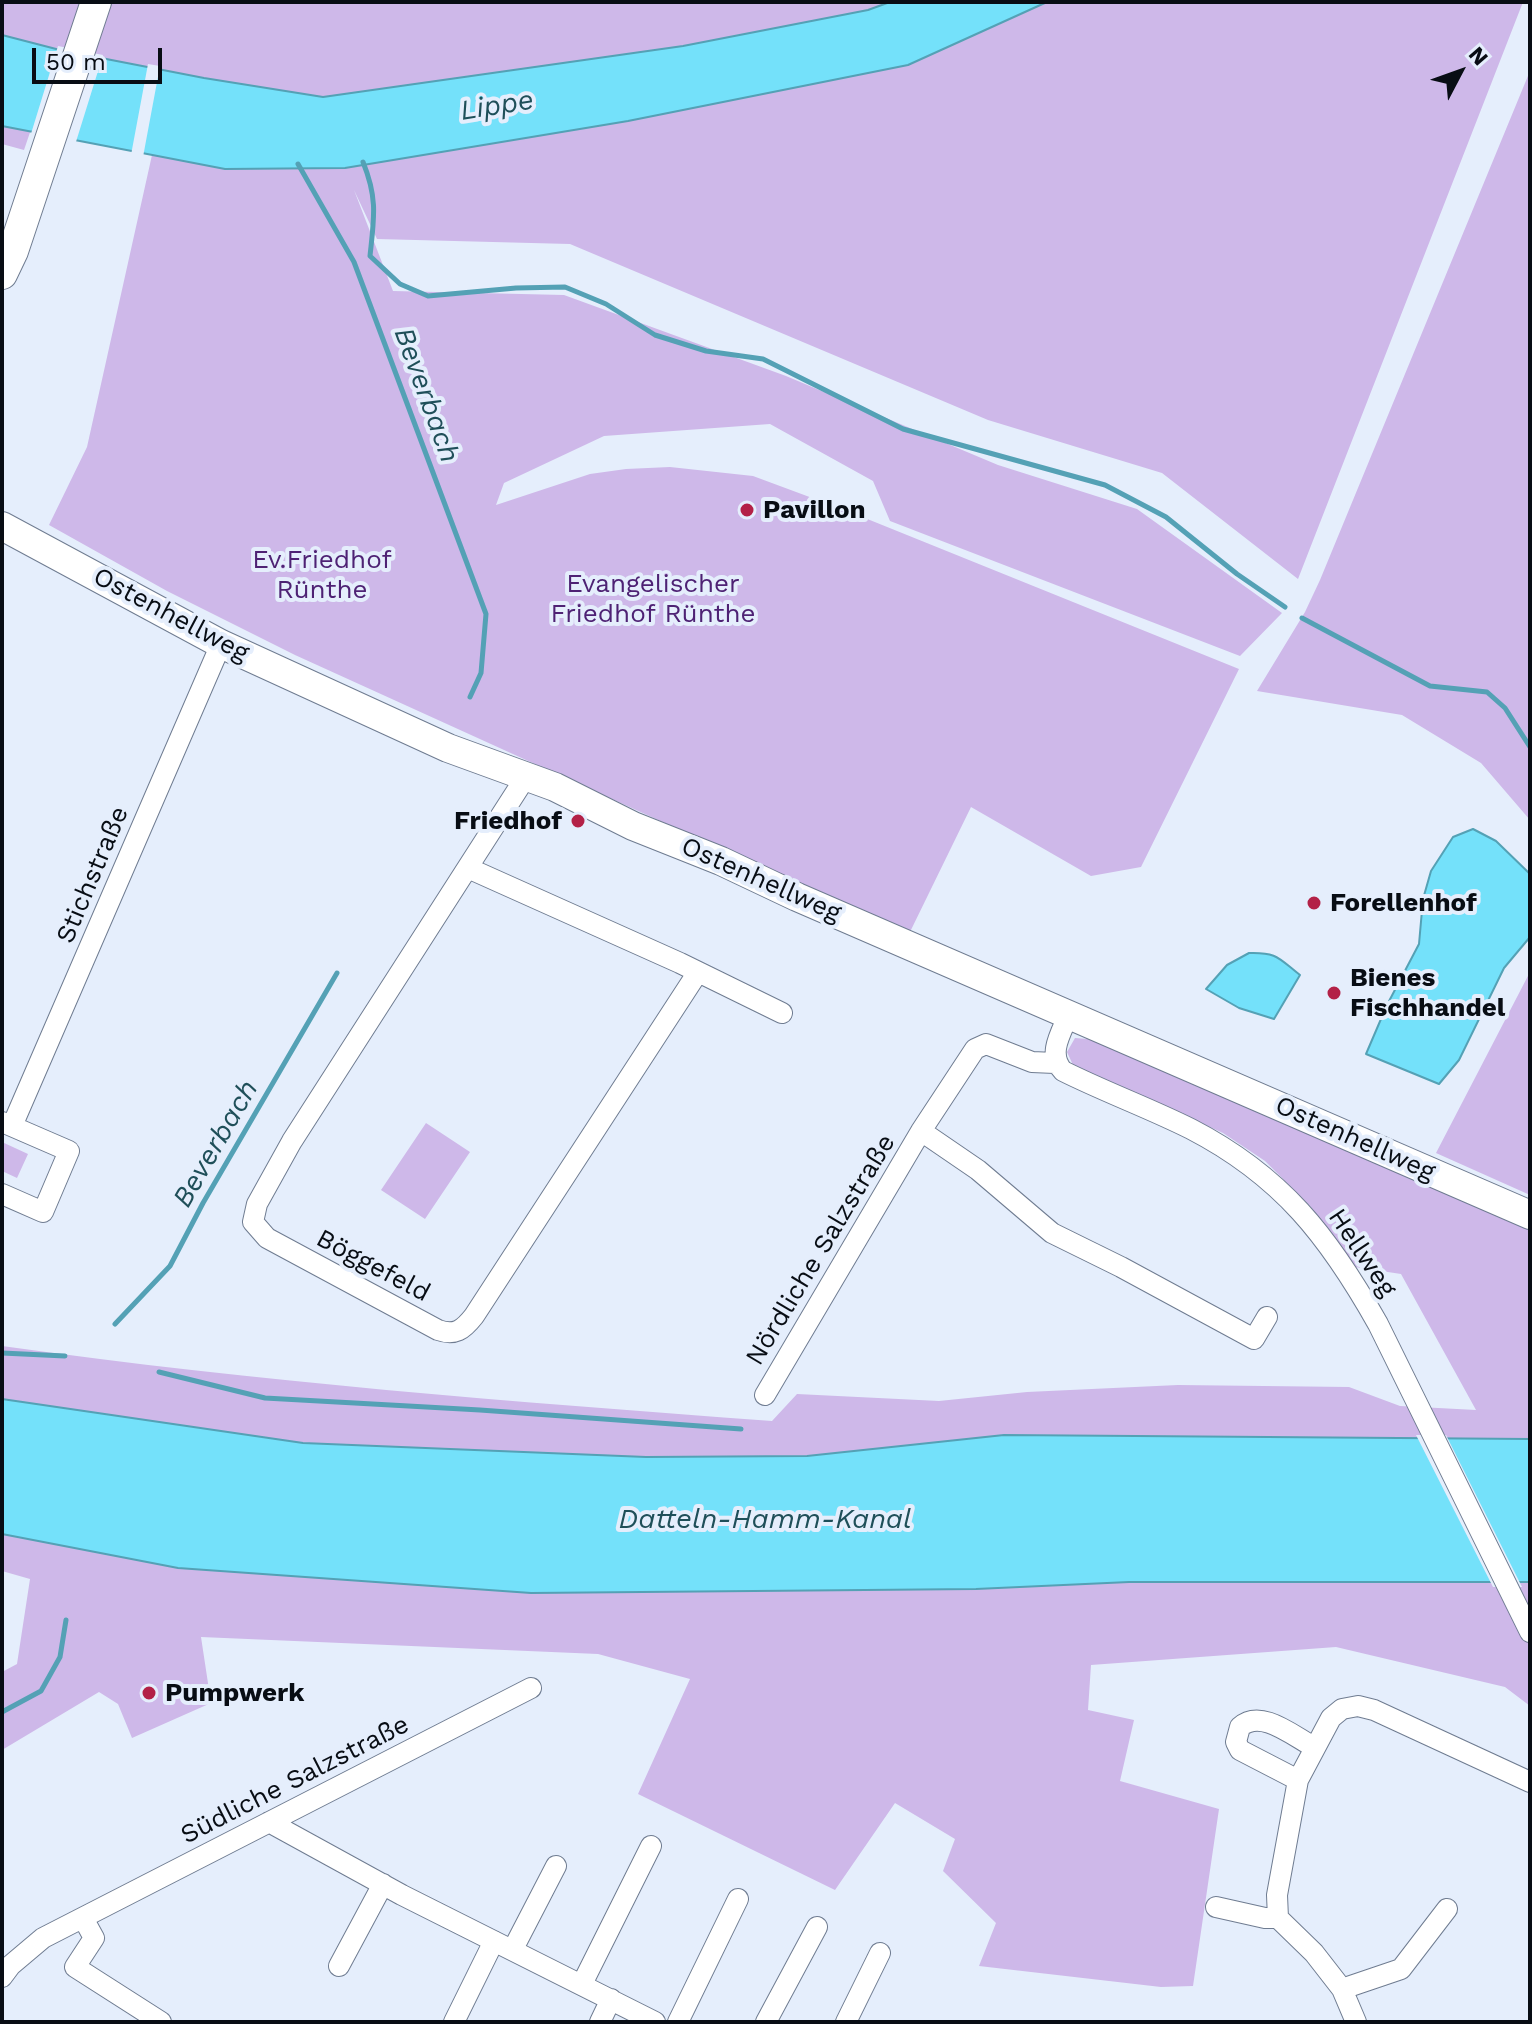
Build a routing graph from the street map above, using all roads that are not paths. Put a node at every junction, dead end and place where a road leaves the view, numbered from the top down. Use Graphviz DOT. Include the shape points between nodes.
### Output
graph roads {
  1 [pos="96,2"];
  2 [pos="2,274"];
  3 [pos="2,526"];
  4 [pos="221,644"];
  5 [pos="527,775"];
  6 [pos="468,868"];
  7 [pos="698,972"];
  8 [pos="782,1013"];
  9 [pos="1069,1014"];
  10 [pos="1055,1063"];
  11 [pos="7,1124"];
  12 [pos="921,1131"];
  13 [pos="2,1194"];
  14 [pos="1530,1215"];
  15 [pos="1267,1317"];
  16 [pos="765,1395"];
  17 [pos="1527,1626"];
  18 [pos="531,1688"];
  19 [pos="1314,1747"];
  20 [pos="1298,1780"];
  21 [pos="1530,1782"];
  22 [pos="269,1822"];
  23 [pos="651,1846"];
  24 [pos="556,1866"];
  25 [pos="383,1884"];
  26 [pos="738,1899"];
  27 [pos="1216,1907"];
  28 [pos="1447,1909"];
  29 [pos="83,1918"];
  30 [pos="1278,1918"];
  31 [pos="817,1927"];
  32 [pos="494,1941"];
  33 [pos="513,1949"];
  34 [pos="880,1953"];
  35 [pos="339,1966"];
  36 [pos="2,1977"];
  37 [pos="582,1984"];
  38 [pos="1342,1989"];
  39 [pos="611,1999"];
  40 [pos="161,2022"];
  41 [pos="454,2022"];
  42 [pos="600,2022"];
  43 [pos="655,2022"];
  44 [pos="678,2022"];
  45 [pos="766,2022"];
  46 [pos="846,2022"];
  47 [pos="1356,2022"];
  1 -- 2 [label="main road"];
  3 -- 4 [label="main road, Ostenhellweg"];
  4 -- 5 [label="main road, Ostenhellweg" via="448,748"];
  4 -- 11 [label="street, Stichstraße"];
  5 -- 6 [label="street, Böggefeld"];
  5 -- 9 [label="main road, Ostenhellweg"];
  6 -- 7 [label="street"];
  6 -- 7 [label="street, Böggefeld" via="292,1141 257,1204 253,1222 267,1238 438,1330 457,1332 474,1316"];
  7 -- 8 [label="street"];
  9 -- 10 [label="street"];
  9 -- 14 [label="main road, Ostenhellweg"];
  10 -- 12 [label="street, Nördliche Salzstraße" via="1032,1062 986,1044 975,1049"];
  10 -- 17 [label="street, Hellweg" via="1077,1079 1191,1130 1241,1159 1324,1238 1352,1279"];
  11 -- 13 [label="street, Stichstraße" via="69,1151 43,1212"];
  12 -- 15 [label="street, Nördliche Salzstraße" via="978,1170 1052,1233 1254,1339"];
  12 -- 16 [label="street, Nördliche Salzstraße"];
  18 -- 22 [label="street, Südliche Salzstraße"];
  19 -- 20 [label="street"];
  19 -- 20 [label="street" via="1265,1720 1245,1722 1236,1734 1240,1750"];
  19 -- 21 [label="street" via="1331,1718 1358,1706"];
  20 -- 30 [label="street" via="1277,1895"];
  22 -- 25 [label="street"];
  22 -- 29 [label="street, Südliche Salzstraße"];
  23 -- 37 [label="street"];
  24 -- 33 [label="street"];
  25 -- 32 [label="street"];
  25 -- 35 [label="street"];
  26 -- 44 [label="street"];
  27 -- 30 [label="street"];
  28 -- 38 [label="street" via="1401,1969"];
  29 -- 36 [label="street, Südliche Salzstraße" via="43,1938"];
  29 -- 40 [label="street" via="94,1938 75,1967"];
  30 -- 38 [label="street"];
  31 -- 45 [label="street"];
  32 -- 33 [label="street"];
  32 -- 41 [label="street"];
  33 -- 37 [label="street"];
  34 -- 46 [label="street"];
  37 -- 39 [label="street"];
  38 -- 47 [label="street"];
  39 -- 42 [label="street"];
  39 -- 43 [label="street"];
}
